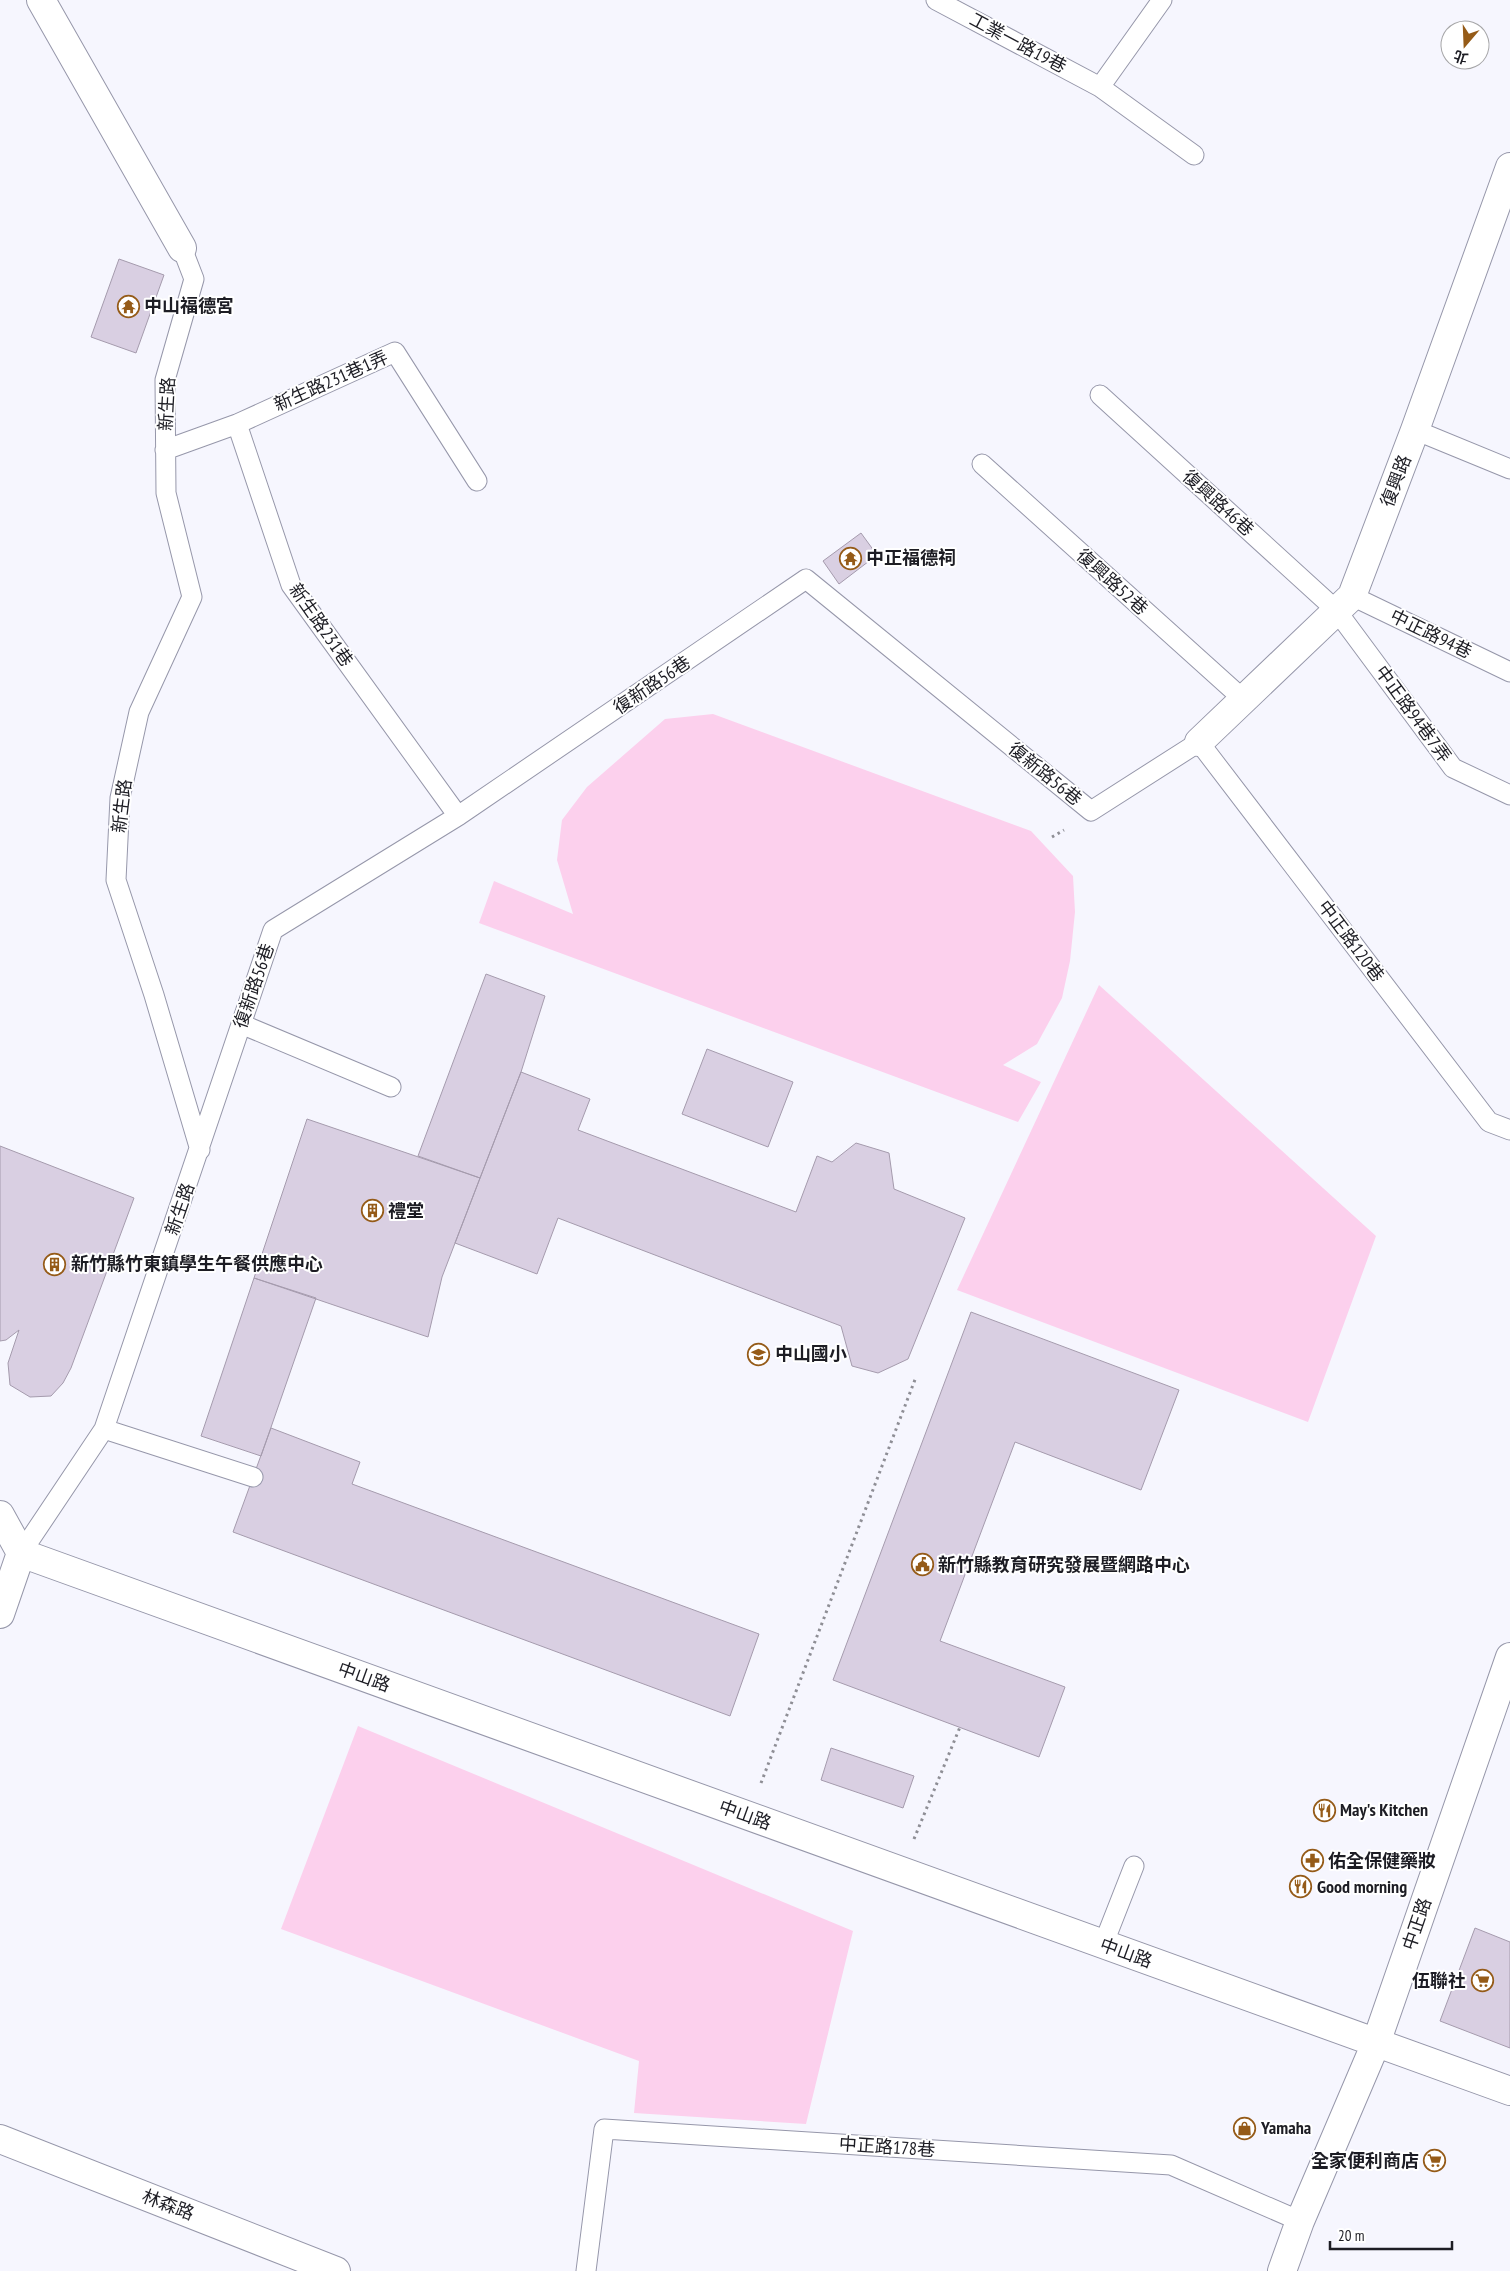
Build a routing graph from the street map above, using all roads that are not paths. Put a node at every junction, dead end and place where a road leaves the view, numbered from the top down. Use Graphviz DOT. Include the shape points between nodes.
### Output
graph roads {
  1 [pos="41,0"];
  2 [pos="936,0"];
  3 [pos="1162,0"];
  4 [pos="1100,87"];
  5 [pos="1194,155"];
  6 [pos="1510,167"];
  7 [pos="182,248"];
  8 [pos="1100,395"];
  9 [pos="237,424"];
  10 [pos="1415,430"];
  11 [pos="165,450"];
  12 [pos="982,464"];
  13 [pos="1510,469"];
  14 [pos="477,481"];
  15 [pos="1344,603"];
  16 [pos="1510,672"];
  17 [pos="1243,699"];
  18 [pos="1199,742"];
  19 [pos="1510,795"];
  20 [pos="458,816"];
  21 [pos="241,1024"];
  22 [pos="391,1087"];
  23 [pos="1510,1130"];
  24 [pos="200,1150"];
  25 [pos="104,1429"];
  26 [pos="253,1477"];
  27 [pos="0,1515"];
  28 [pos="21,1554"];
  29 [pos="0,1614"];
  30 [pos="1510,1657"];
  31 [pos="1134,1866"];
  32 [pos="1103,1945"];
  33 [pos="1376,2043"];
  34 [pos="1510,2091"];
  35 [pos="0,2139"];
  36 [pos="1300,2222"];
  37 [pos="336,2271"];
  38 [pos="586,2271"];
  39 [pos="1282,2271"];
  1 -- 7 [label="street, 新生路"];
  2 -- 4 [label="lane, 工業一路19巷"];
  3 -- 4 [label="lane"];
  4 -- 5 [label="lane, 工業一路19巷"];
  6 -- 10 [label="street, 復興路"];
  7 -- 11 [label="lane, 新生路" via="194,279 165,380"];
  8 -- 15 [label="lane, 復興路46巷"];
  9 -- 11 [label="lane"];
  9 -- 14 [label="lane, 新生路231巷1弄" via="395,352"];
  9 -- 20 [label="lane, 新生路231巷" via="291,585"];
  10 -- 13 [label="lane"];
  10 -- 15 [label="street, 復興路"];
  11 -- 24 [label="lane, 新生路" via="166,493 192,597 139,712 120,798 116,880"];
  12 -- 17 [label="lane, 復興路52巷"];
  15 -- 16 [label="lane, 中正路94巷"];
  15 -- 17 [label="street, 復興路"];
  15 -- 19 [label="lane, 中正路94巷7弄" via="1453,768"];
  17 -- 18 [label="street, 復興路"];
  18 -- 20 [label="lane, 復新路56巷" via="1091,811 806,579"];
  18 -- 23 [label="lane, 中正路120巷" via="1489,1122"];
  20 -- 21 [label="lane, 復新路56巷" via="273,930"];
  21 -- 22 [label="lane"];
  21 -- 24 [label="lane, 復新路56巷"];
  24 -- 25 [label="lane, 新生路"];
  25 -- 26 [label="lane"];
  25 -- 28 [label="lane, 新生路"];
  27 -- 28 [label="street"];
  28 -- 29 [label="street, 新生路"];
  28 -- 32 [label="street, 中山路"];
  30 -- 33 [label="street, 中正路"];
  31 -- 32 [label="lane"];
  32 -- 33 [label="street, 中山路"];
  33 -- 34 [label="street, 中山路"];
  33 -- 36 [label="street, 中正路"];
  35 -- 37 [label="street, 林森路"];
  36 -- 38 [label="lane, 中正路178巷" via="1171,2165 604,2128"];
  36 -- 39 [label="street, 中正路"];
}
